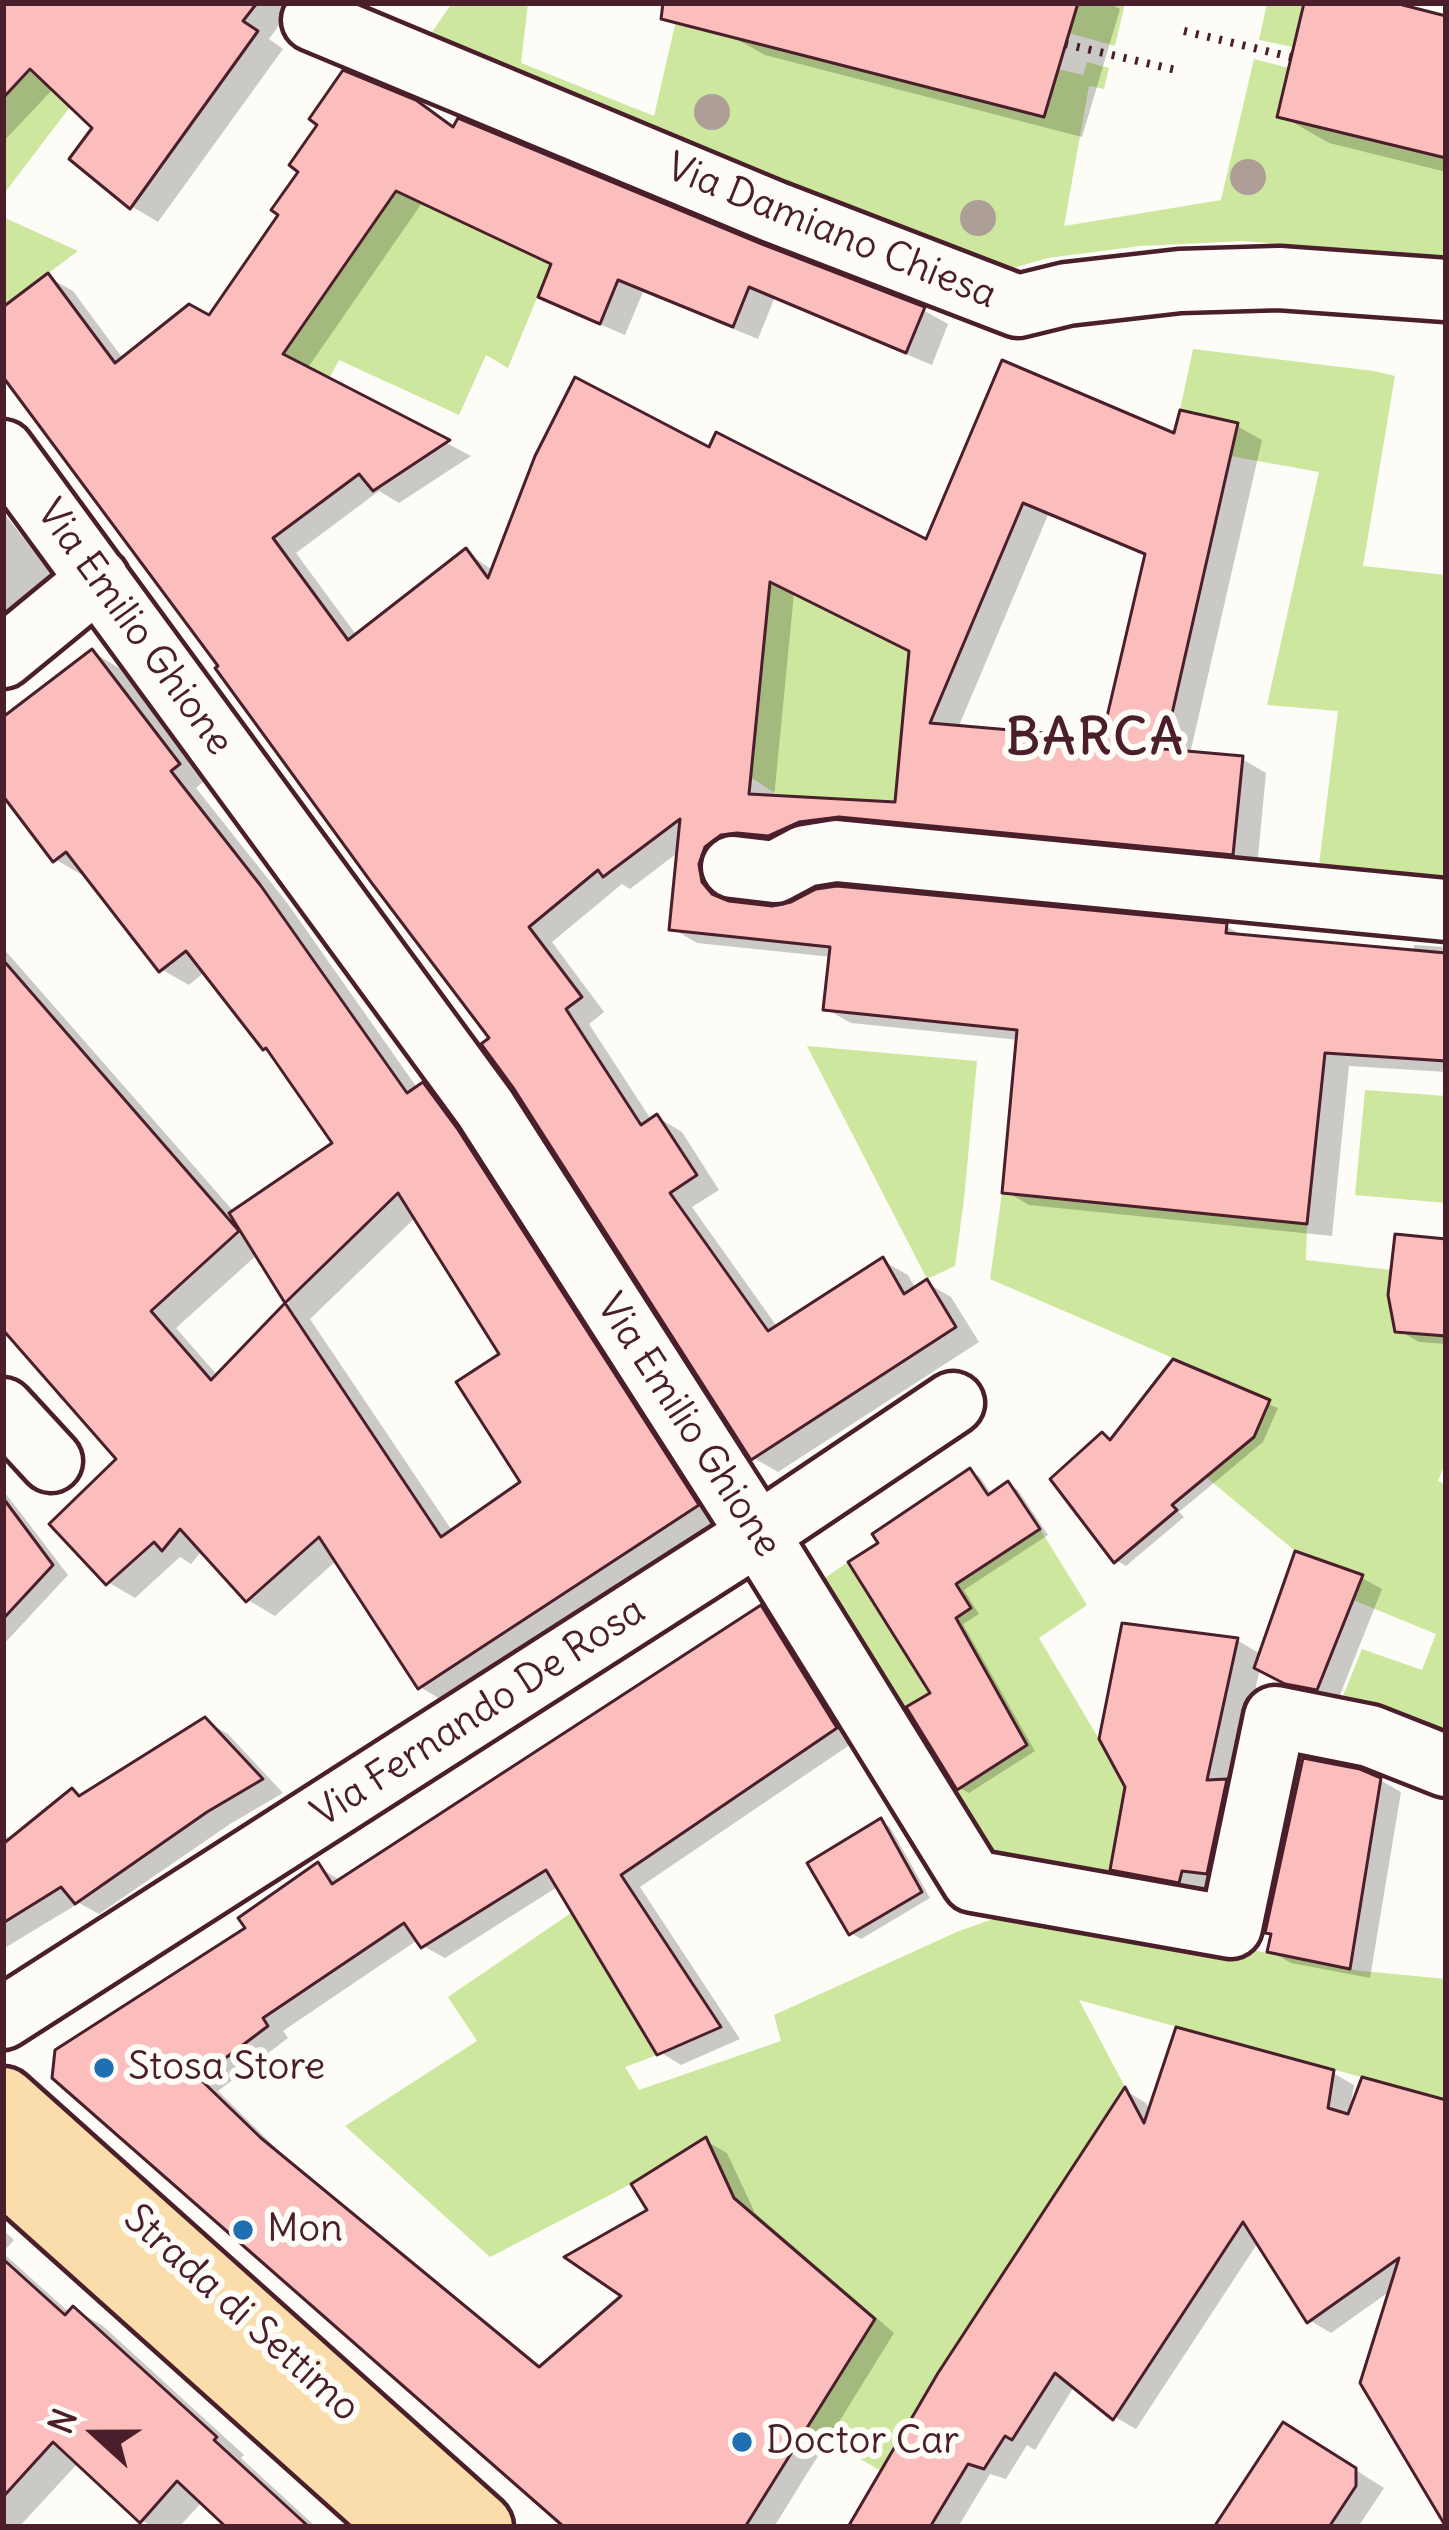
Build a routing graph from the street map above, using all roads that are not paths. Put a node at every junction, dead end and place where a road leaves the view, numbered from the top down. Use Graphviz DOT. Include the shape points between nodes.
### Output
graph roads {
  1 [pos="313,20"];
  2 [pos="1446,290"];
  3 [pos="3,451"];
  4 [pos="98,579"];
  5 [pos="3,657"];
  6 [pos="733,867"];
  7 [pos="1446,910"];
  8 [pos="953,1403"];
  9 [pos="3,1409"];
  10 [pos="51,1461"];
  11 [pos="758,1534"];
  12 [pos="1446,1766"];
  13 [pos="3,2018"];
  14 [pos="3,2102"];
  15 [pos="3,2168"];
  16 [pos="404,2527"];
  17 [pos="479,2527"];
  1 -- 2 [label="street, Via Damiano Chiesa" via="1018,306 1180,281 1279,278"];
  3 -- 4 [label="street, Via Emilio Ghione"];
  4 -- 5 [label="street"];
  4 -- 11 [label="street, Via Emilio Ghione" via="485,1108"];
  6 -- 7 [label="street" via="775,872 836,851"];
  8 -- 11 [label="street, Via Fernando De Rosa"];
  9 -- 10 [label="street"];
  11 -- 12 [label="street, Via Emilio Ghione" via="973,1880 1231,1927 1275,1717 1370,1736"];
  11 -- 13 [label="street, Via Fernando De Rosa"];
  14 -- 17 [label="main road, Strada di Settimo"];
  15 -- 16 [label="main road, Strada di Settimo"];
}
